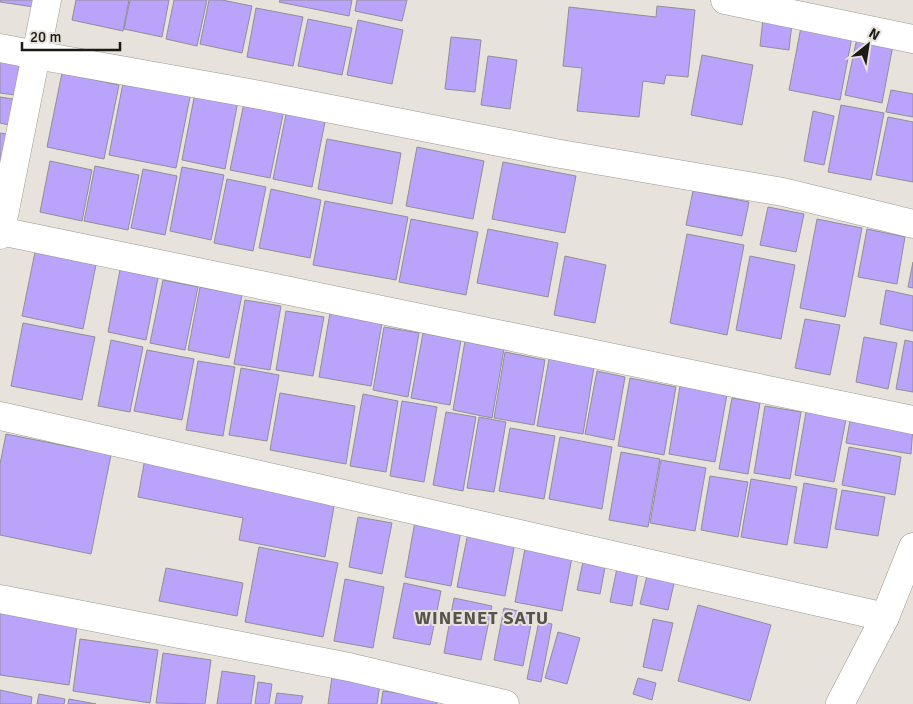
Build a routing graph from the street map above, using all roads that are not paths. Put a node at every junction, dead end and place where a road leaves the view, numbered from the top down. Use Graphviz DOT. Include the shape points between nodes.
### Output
graph roads {
  1 [pos="47,0"];
  2 [pos="725,0"];
  3 [pos="913,39"];
  4 [pos="0,48"];
  5 [pos="36,55"];
  6 [pos="913,224"];
  7 [pos="0,231"];
  8 [pos="0,235"];
  9 [pos="0,416"];
  10 [pos="913,420"];
  11 [pos="913,547"];
  12 [pos="0,599"];
  13 [pos="884,617"];
  14 [pos="505,704"];
  15 [pos="840,704"];
  1 -- 5 [label="street"];
  2 -- 3 [label="street"];
  4 -- 5 [label="street"];
  5 -- 6 [label="street" via="554,153 784,192"];
  5 -- 7 [label="street"];
  7 -- 8 [label="street"];
  7 -- 10 [label="street"];
  9 -- 13 [label="street"];
  11 -- 13 [label="street"];
  12 -- 14 [label="street" via="349,667"];
  13 -- 15 [label="street"];
}
